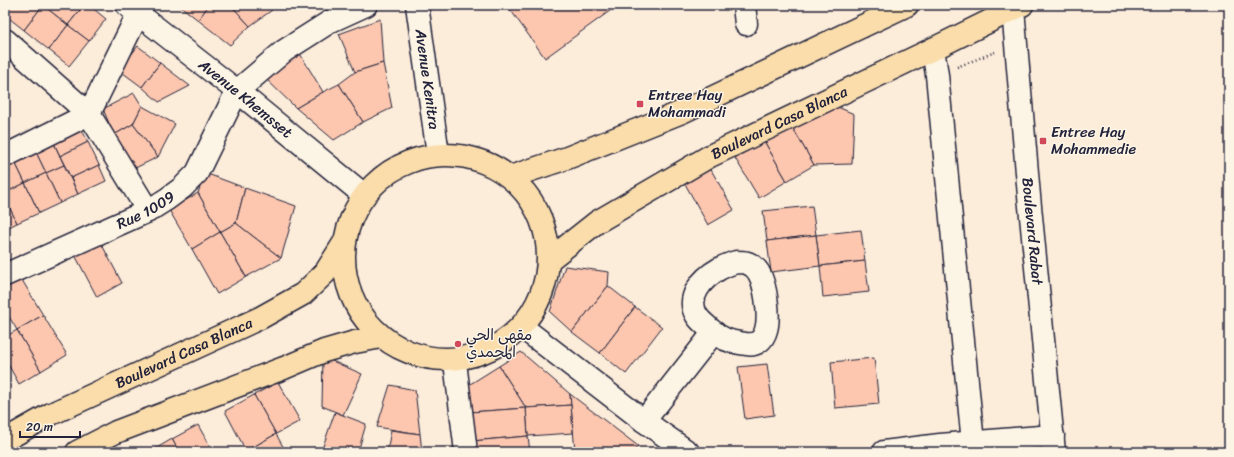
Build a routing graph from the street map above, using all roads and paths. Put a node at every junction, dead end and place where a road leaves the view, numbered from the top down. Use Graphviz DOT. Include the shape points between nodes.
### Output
graph roads {
  1 [pos="366,5"];
  2 [pos="417,5"];
  3 [pos="907,5"];
  4 [pos="1018,7"];
  5 [pos="132,10"];
  6 [pos="5,40"];
  7 [pos="1016,43"];
  8 [pos="933,49"];
  9 [pos="937,75"];
  10 [pos="237,91"];
  11 [pos="89,114"];
  12 [pos="438,154"];
  13 [pos="5,156"];
  14 [pos="510,177"];
  15 [pos="364,195"];
  16 [pos="148,211"];
  17 [pos="344,243"];
  18 [pos="549,260"];
  19 [pos="5,275"];
  20 [pos="522,327"];
  21 [pos="714,332"];
  22 [pos="381,337"];
  23 [pos="455,362"];
  24 [pos="644,421"];
  25 [pos="5,440"];
  26 [pos="973,443"];
  27 [pos="1054,444"];
  28 [pos="77,452"];
  29 [pos="466,452"];
  30 [pos="688,452"];
  31 [pos="884,452"];
  1 -- 10 [label="street" via="331,21 284,51"];
  2 -- 12 [label="street, Avenue Kenitra"];
  3 -- 14 [label="main road" via="682,112 567,158"];
  4 -- 7 [label="street, Boulevard Rabat"];
  4 -- 8 [label="main road, Boulevard Casa Blanca"];
  5 -- 10 [label="street, Avenue Khemsset"];
  5 -- 11 [label="street"];
  6 -- 11 [label="street"];
  7 -- 9 [label="path"];
  7 -- 27 [label="street, Boulevard Rabat"];
  8 -- 9 [label="street"];
  8 -- 18 [label="main road, Boulevard Casa Blanca" via="710,156 597,222"];
  9 -- 26 [label="street"];
  10 -- 15 [label="street, Avenue Khemsset"];
  10 -- 16 [label="street, Rue 1009" via="197,173 182,188"];
  11 -- 13 [label="street"];
  11 -- 16 [label="street"];
  12 -- 14 [label="main road" via="476,159"];
  12 -- 15 [label="main road" via="409,160 384,174"];
  14 -- 18 [label="main road" via="531,200 542,221"];
  15 -- 17 [label="main road" via="350,218"];
  16 -- 19 [label="street, Rue 1009"];
  17 -- 22 [label="main road" via="345,278 358,311"];
  17 -- 25 [label="main road, Boulevard Casa Blanca" via="325,273 303,294 260,318 51,414"];
  18 -- 20 [label="main road" via="546,283 537,306"];
  20 -- 23 [label="main road" via="489,351"];
  20 -- 24 [label="street"];
  21 -- 24 [label="street"];
  22 -- 23 [label="main road" via="401,350 423,358"];
  22 -- 28 [label="main road" via="324,351 116,432"];
  23 -- 29 [label="street"];
  24 -- 30 [label="street"];
  26 -- 27 [label="street"];
  26 -- 31 [label="street"];
}
